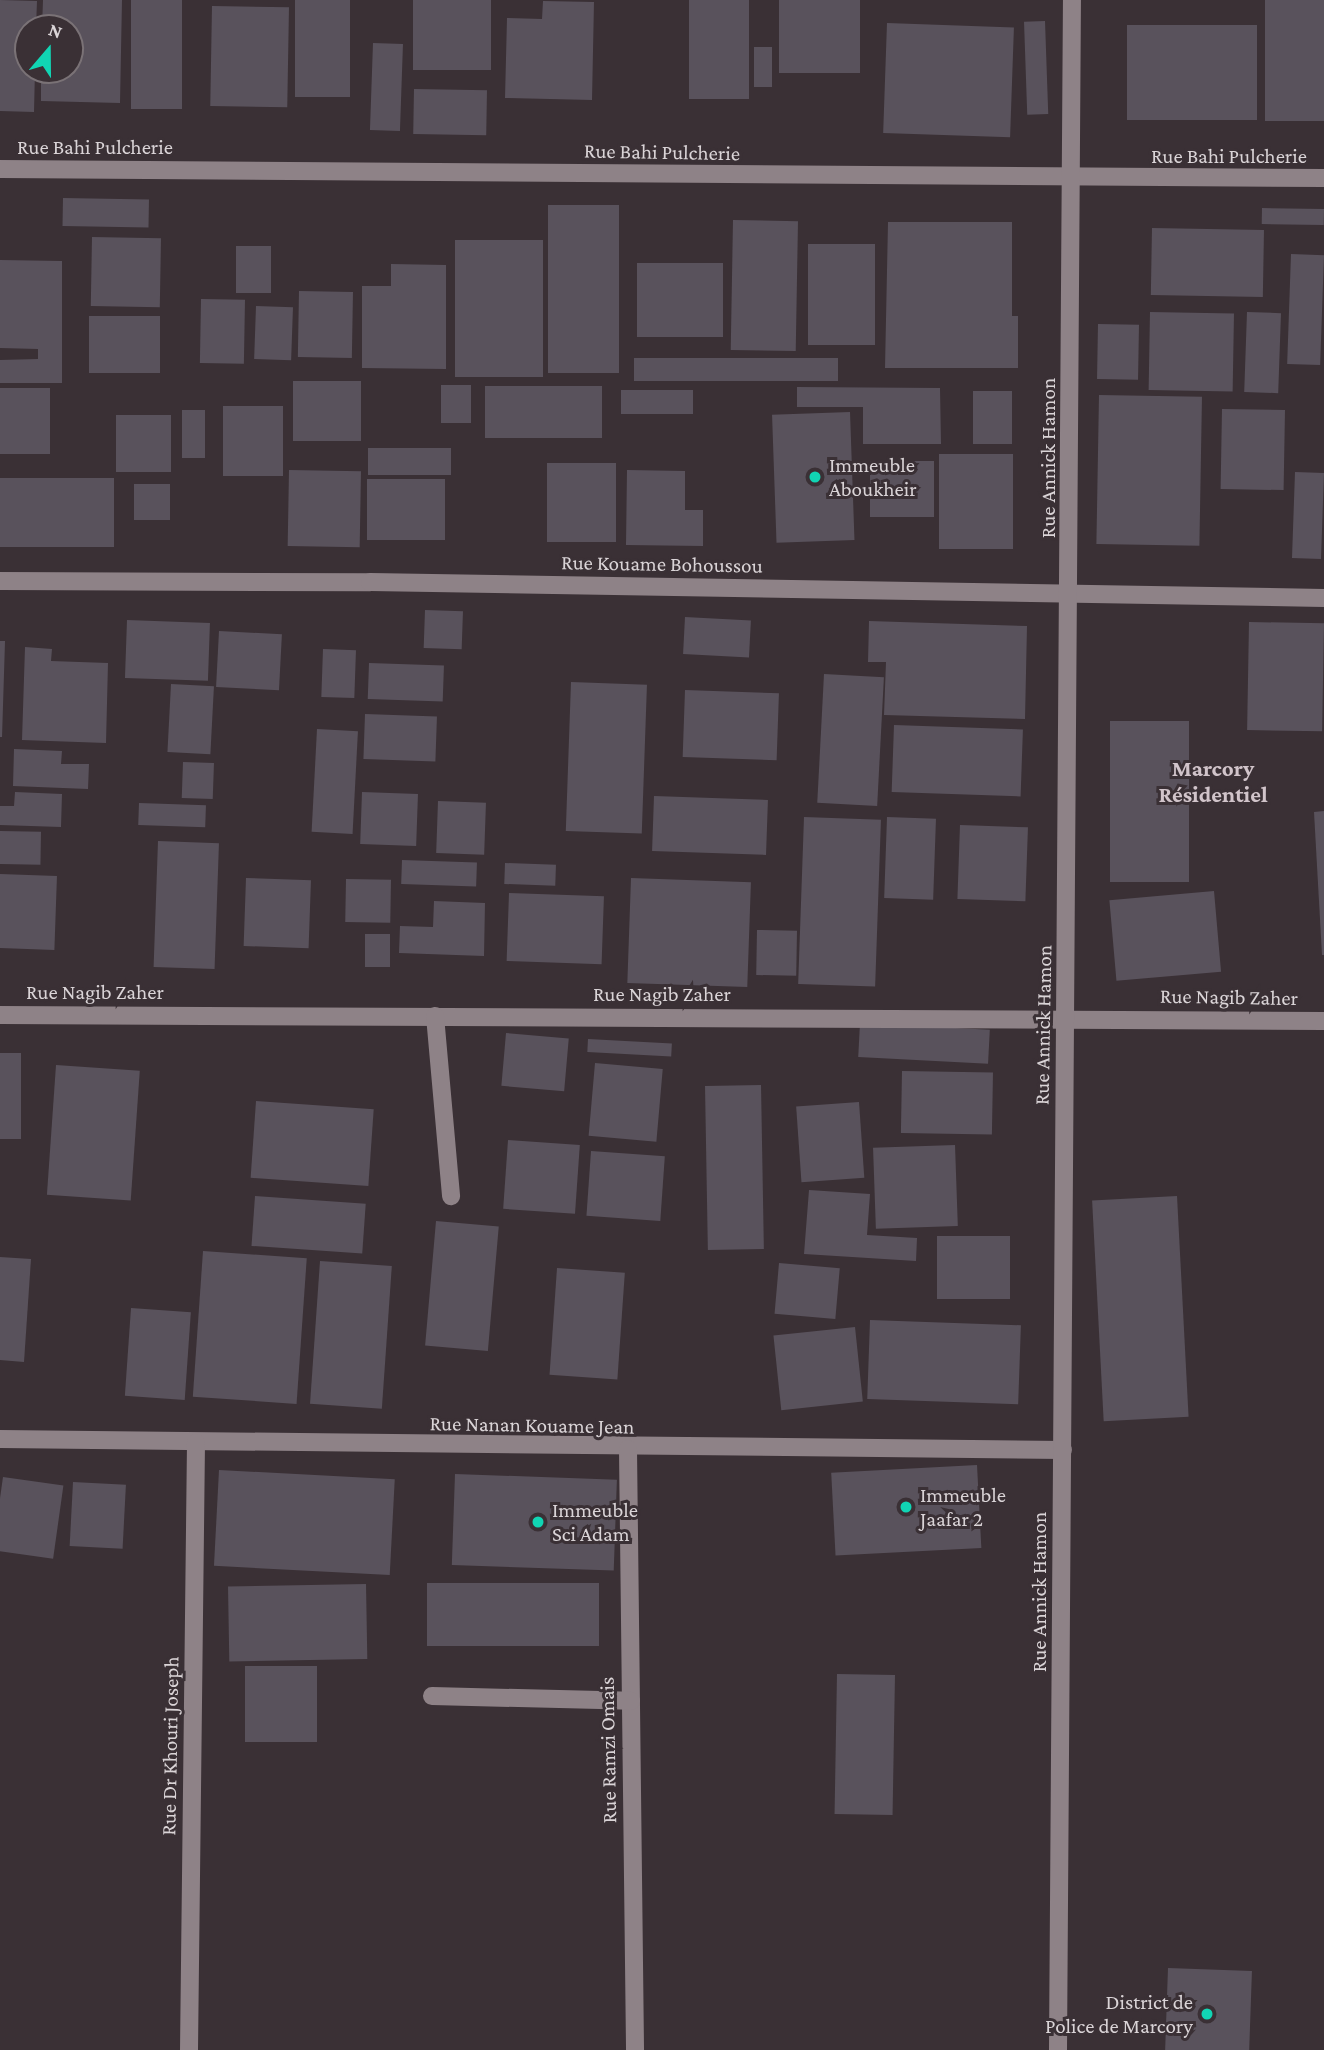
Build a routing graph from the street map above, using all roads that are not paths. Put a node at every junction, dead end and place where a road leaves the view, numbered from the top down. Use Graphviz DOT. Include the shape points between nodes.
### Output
graph roads {
  1 [pos="1072,0"];
  2 [pos="0,169"];
  3 [pos="1324,178"];
  4 [pos="1070,179"];
  5 [pos="0,581"];
  6 [pos="1071,595"];
  7 [pos="1324,598"];
  8 [pos="0,1015"];
  9 [pos="435,1016"];
  10 [pos="1065,1018"];
  11 [pos="1324,1021"];
  12 [pos="451,1196"];
  13 [pos="0,1439"];
  14 [pos="196,1443"];
  15 [pos="628,1449"];
  16 [pos="1063,1450"];
  17 [pos="432,1696"];
  18 [pos="631,1701"];
  19 [pos="189,2050"];
  20 [pos="635,2050"];
  21 [pos="1059,2050"];
  1 -- 4 [label="street, Rue Annick Hamon"];
  2 -- 4 [label="street, Rue Bahi Pulcherie"];
  3 -- 4 [label="street, Rue Bahi Pulcherie"];
  4 -- 6 [label="street, Rue Annick Hamon"];
  5 -- 6 [label="street, Rue Kouame Bohoussou" via="384,582"];
  6 -- 7 [label="street, Rue Kouame Bohoussou"];
  6 -- 10 [label="street, Rue Annick Hamon"];
  8 -- 9 [label="street, Rue Nagib Zaher"];
  9 -- 10 [label="street, Rue Nagib Zaher"];
  9 -- 12 [label="street"];
  10 -- 11 [label="street, Rue Nagib Zaher"];
  10 -- 16 [label="street, Rue Annick Hamon"];
  13 -- 14 [label="street, Rue Nanan Kouame Jean"];
  14 -- 15 [label="street, Rue Nanan Kouame Jean"];
  14 -- 19 [label="street, Rue Dr Khouri Joseph"];
  15 -- 16 [label="street, Rue Nanan Kouame Jean"];
  15 -- 18 [label="street, Rue Ramzi Omais"];
  16 -- 21 [label="street, Rue Annick Hamon"];
  17 -- 18 [label="street"];
  18 -- 20 [label="street, Rue Ramzi Omais"];
}
